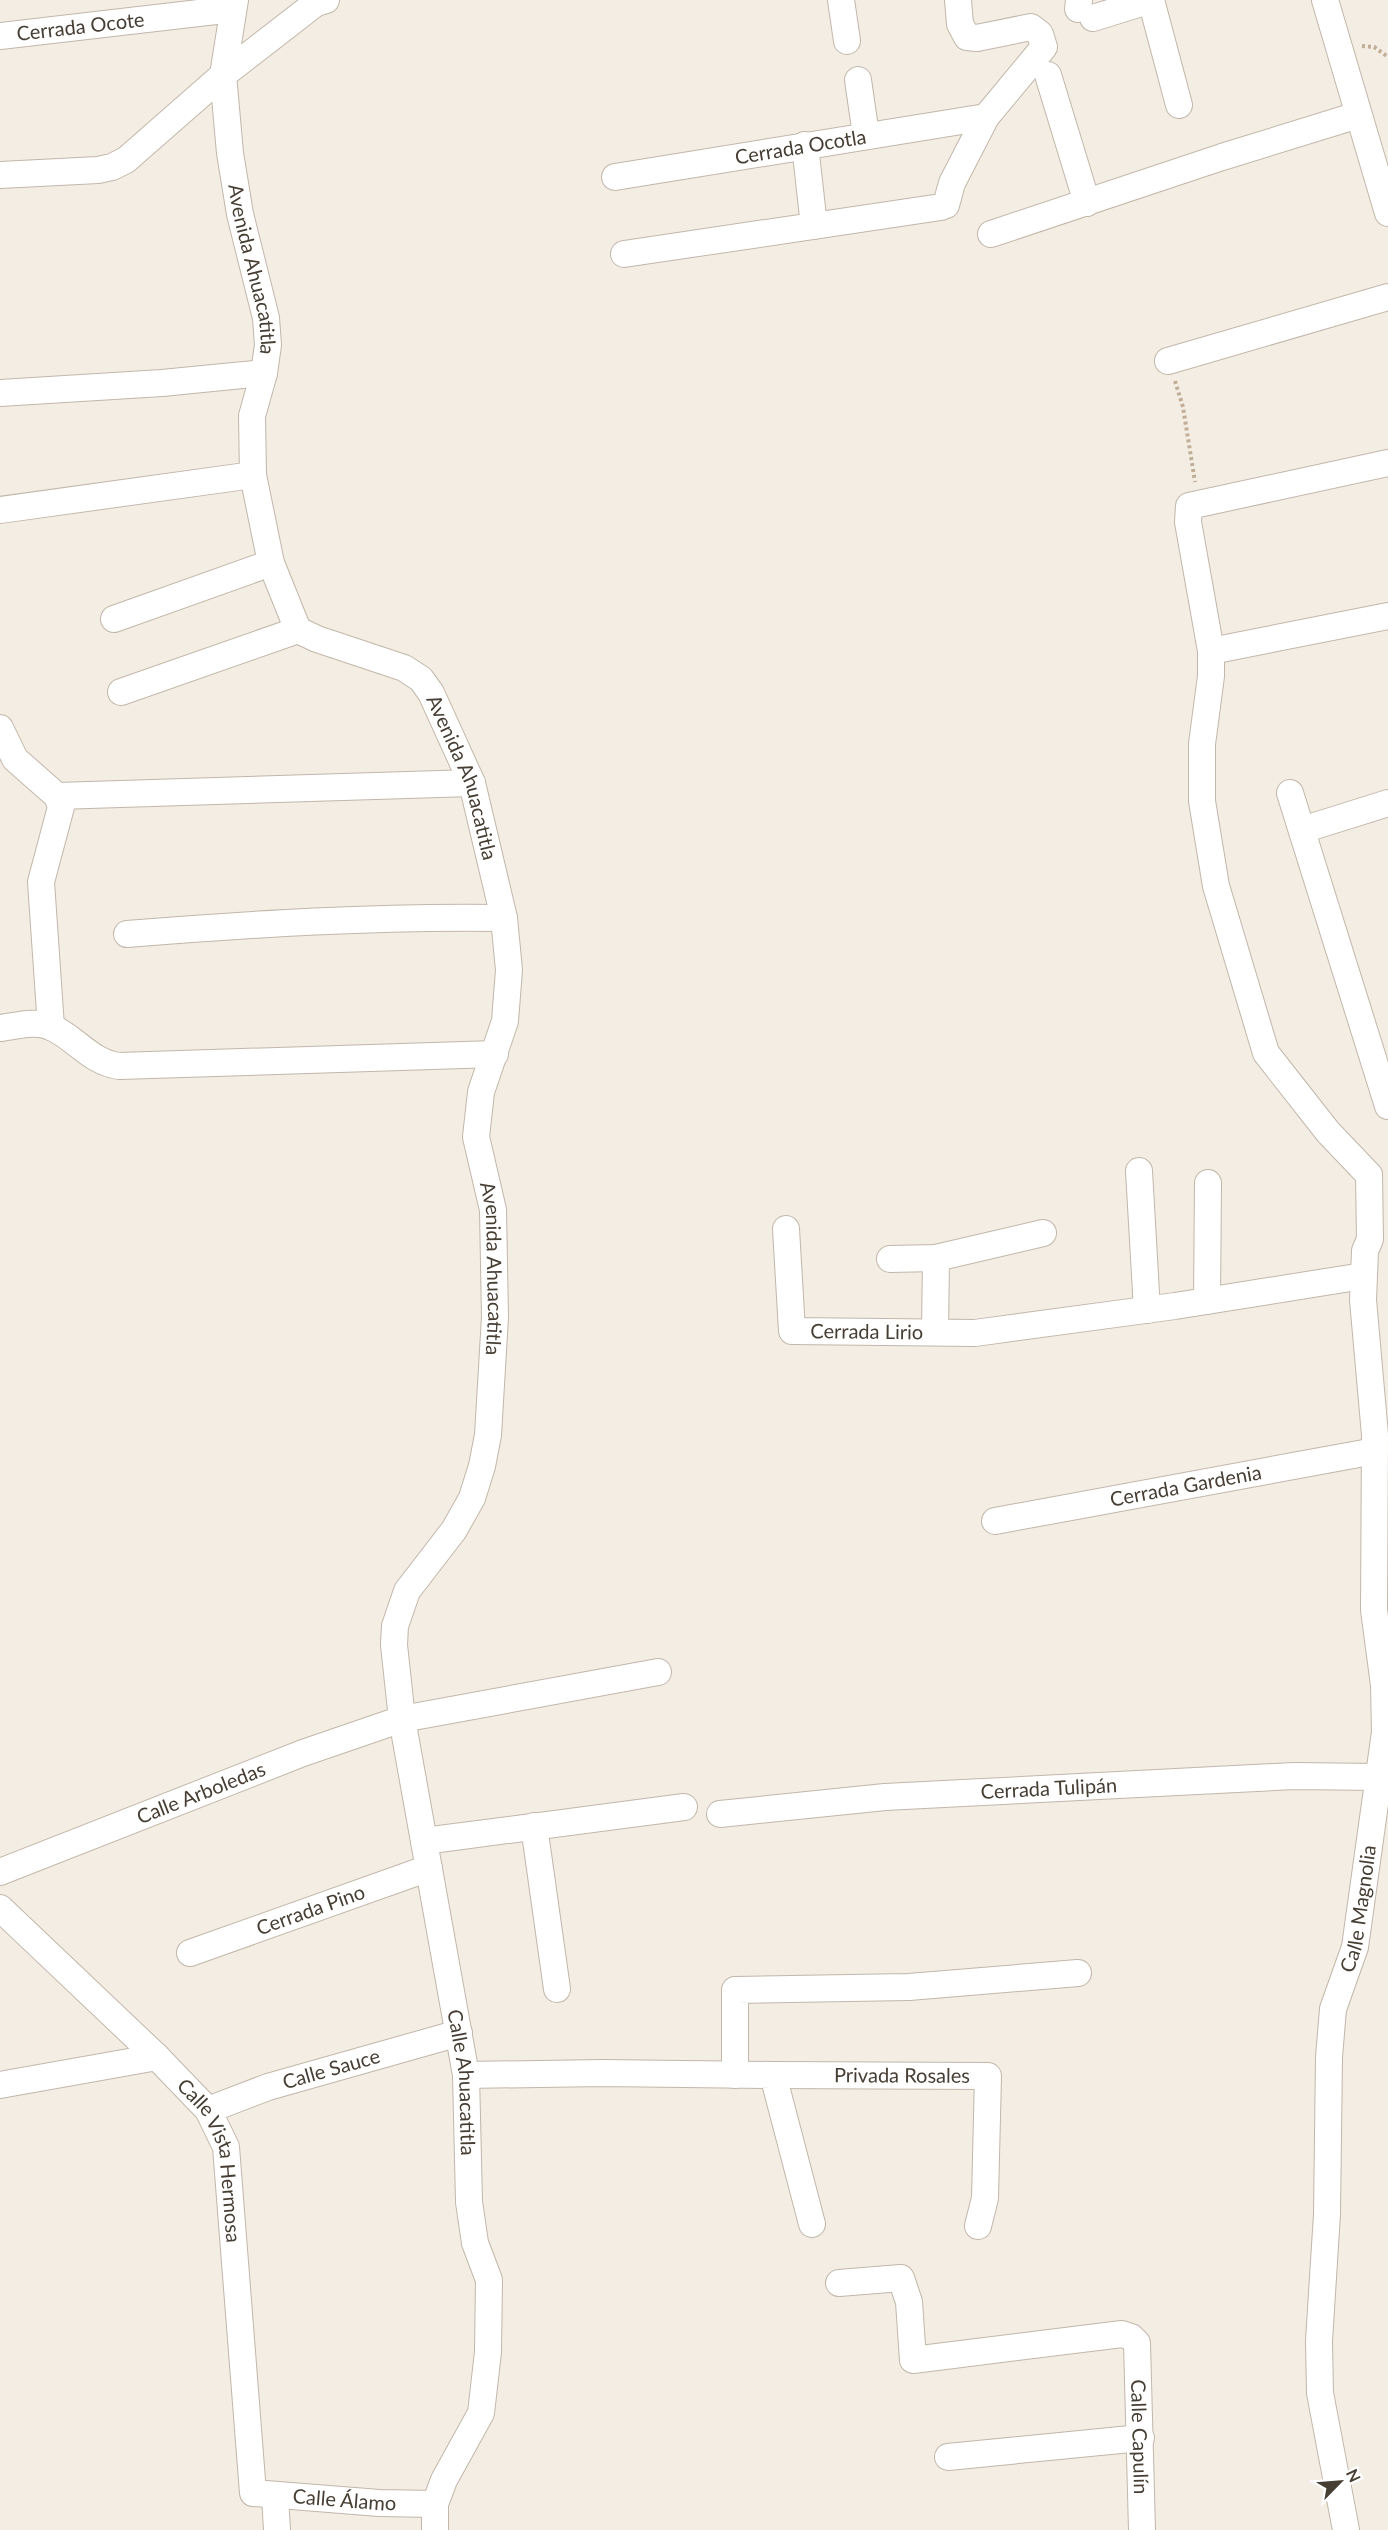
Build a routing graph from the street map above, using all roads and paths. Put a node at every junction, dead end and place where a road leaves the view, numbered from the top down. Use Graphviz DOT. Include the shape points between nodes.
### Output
graph roads {
  1 [pos="326,0"];
  2 [pos="841,0"];
  3 [pos="957,0"];
  4 [pos="1151,0"];
  5 [pos="1325,0"];
  6 [pos="234,4"];
  7 [pos="1083,9"];
  8 [pos="0,36"];
  9 [pos="847,41"];
  10 [pos="223,75"];
  11 [pos="1048,75"];
  12 [pos="858,80"];
  13 [pos="1179,105"];
  14 [pos="1358,115"];
  15 [pos="986,117"];
  16 [pos="866,135"];
  17 [pos="805,145"];
  18 [pos="0,175"];
  19 [pos="615,177"];
  20 [pos="1087,202"];
  21 [pos="1388,213"];
  22 [pos="814,226"];
  23 [pos="991,234"];
  24 [pos="624,254"];
  25 [pos="1388,297"];
  26 [pos="1168,362"];
  27 [pos="264,373"];
  28 [pos="0,393"];
  29 [pos="1388,463"];
  30 [pos="253,475"];
  31 [pos="1190,506"];
  32 [pos="0,510"];
  33 [pos="271,563"];
  34 [pos="1388,615"];
  35 [pos="114,619"];
  36 [pos="298,630"];
  37 [pos="1211,651"];
  38 [pos="121,692"];
  39 [pos="0,728"];
  40 [pos="472,783"];
  41 [pos="1290,793"];
  42 [pos="57,796"];
  43 [pos="1388,802"];
  44 [pos="1302,831"];
  45 [pos="504,918"];
  46 [pos="126,934"];
  47 [pos="51,1027"];
  48 [pos="0,1028"];
  49 [pos="495,1054"];
  50 [pos="1388,1106"];
  51 [pos="1139,1171"];
  52 [pos="1378,1174"];
  53 [pos="1208,1183"];
  54 [pos="786,1229"];
  55 [pos="1043,1233"];
  56 [pos="1379,1238"];
  57 [pos="936,1258"];
  58 [pos="890,1259"];
  59 [pos="1363,1276"];
  60 [pos="1207,1301"];
  61 [pos="1148,1310"];
  62 [pos="935,1332"];
  63 [pos="1379,1440"];
  64 [pos="995,1521"];
  65 [pos="395,1626"];
  66 [pos="658,1672"];
  67 [pos="402,1719"];
  68 [pos="1378,1777"];
  69 [pos="684,1807"];
  70 [pos="720,1814"];
  71 [pos="534,1826"];
  72 [pos="424,1841"];
  73 [pos="1378,1843"];
  74 [pos="429,1868"];
  75 [pos="0,1872"];
  76 [pos="0,1908"];
  77 [pos="190,1953"];
  78 [pos="1078,1972"];
  79 [pos="557,1989"];
  80 [pos="459,2033"];
  81 [pos="157,2057"];
  82 [pos="466,2075"];
  83 [pos="735,2075"];
  84 [pos="773,2075"];
  85 [pos="0,2085"];
  86 [pos="208,2110"];
  87 [pos="812,2224"];
  88 [pos="978,2226"];
  89 [pos="838,2283"];
  90 [pos="1141,2438"];
  91 [pos="948,2457"];
  92 [pos="264,2495"];
  93 [pos="435,2504"];
  94 [pos="277,2530"];
  95 [pos="435,2530"];
  96 [pos="1142,2530"];
  97 [pos="1346,2530"];
  1 -- 10 [label="street" via="316,3"];
  2 -- 9 [label="street"];
  3 -- 15 [label="street" via="960,24 967,36 977,38 1031,27 1040,34 1044,47"];
  4 -- 7 [label="street"];
  4 -- 13 [label="street"];
  5 -- 14 [label="street"];
  6 -- 8 [label="street, Cerrada Ocote"];
  6 -- 10 [label="street, Avenida Ahuacatitla"];
  10 -- 18 [label="street" via="126,160 112,167"];
  10 -- 27 [label="street, Avenida Ahuacatitla" via="238,205 266,318"];
  11 -- 20 [label="street"];
  12 -- 16 [label="street"];
  14 -- 20 [label="street"];
  14 -- 21 [label="street"];
  15 -- 16 [label="street, Cerrada Ocotla"];
  15 -- 22 [label="street" via="953,180 948,201 941,207"];
  16 -- 17 [label="street, Cerrada Ocotla"];
  17 -- 19 [label="street, Cerrada Ocotla"];
  17 -- 22 [label="street"];
  20 -- 23 [label="street"];
  22 -- 24 [label="street"];
  25 -- 26 [label="street"];
  26 -- 31 [label="path" via="1183,406 1196,478"];
  27 -- 28 [label="street"];
  27 -- 30 [label="street, Avenida Ahuacatitla" via="252,416"];
  29 -- 31 [label="street"];
  30 -- 32 [label="street"];
  30 -- 33 [label="street, Avenida Ahuacatitla"];
  31 -- 37 [label="street" via="1191,544"];
  33 -- 35 [label="street"];
  33 -- 36 [label="street, Avenida Ahuacatitla"];
  34 -- 37 [label="street"];
  36 -- 38 [label="street"];
  36 -- 40 [label="street, Avenida Ahuacatitla" via="404,668 421,679 439,706"];
  37 -- 52 [label="street" via="1202,744 1202,801 1219,897 1266,1053 1328,1132"];
  39 -- 42 [label="street" via="15,759"];
  40 -- 42 [label="street"];
  40 -- 45 [label="street, Avenida Ahuacatitla"];
  41 -- 44 [label="street"];
  42 -- 47 [label="street" via="59,818 41,882"];
  43 -- 44 [label="street"];
  44 -- 50 [label="street"];
  45 -- 46 [label="street" via="261,923"];
  45 -- 49 [label="street, Avenida Ahuacatitla" via="508,997"];
  47 -- 48 [label="street" via="40,1024"];
  47 -- 49 [label="street" via="95,1058 119,1066"];
  49 -- 65 [label="street, Avenida Ahuacatitla" via="481,1092 476,1137 490,1187 494,1228 495,1317 486,1445 472,1498 454,1530 407,1591"];
  51 -- 61 [label="street"];
  52 -- 56 [label="street, Calle Magnolia"];
  53 -- 60 [label="street"];
  54 -- 62 [label="street, Cerrada Lirio" via="792,1331"];
  55 -- 57 [label="street"];
  56 -- 59 [label="street, Calle Magnolia" via="1365,1251"];
  57 -- 58 [label="street"];
  57 -- 62 [label="street, Cerrada Lirio"];
  59 -- 60 [label="street, Cerrada Lirio"];
  59 -- 63 [label="street, Calle Magnolia"];
  60 -- 61 [label="street, Cerrada Lirio"];
  61 -- 62 [label="street, Cerrada Lirio" via="975,1332"];
  63 -- 64 [label="street, Cerrada Gardenia"];
  63 -- 68 [label="street, Calle Magnolia" via="1374,1610 1384,1685 1384,1732"];
  65 -- 67 [label="street, Calle Ahuacatitla"];
  66 -- 67 [label="street, Calle Arboledas"];
  67 -- 72 [label="street, Calle Ahuacatitla"];
  67 -- 75 [label="street, Calle Arboledas" via="303,1753"];
  68 -- 70 [label="street, Cerrada Tulipán" via="1294,1776 896,1796"];
  68 -- 73 [label="street, Calle Magnolia"];
  69 -- 71 [label="street"];
  71 -- 72 [label="street"];
  71 -- 79 [label="street"];
  72 -- 74 [label="street, Calle Ahuacatitla"];
  73 -- 97 [label="street, Calle Magnolia" via="1355,1947 1334,2008 1329,2057 1320,2393"];
  74 -- 77 [label="street, Cerrada Pino"];
  74 -- 80 [label="street, Calle Ahuacatitla"];
  76 -- 81 [label="street, Calle Vista Hermosa"];
  78 -- 83 [label="street" via="909,1987 735,1990"];
  80 -- 82 [label="street, Calle Ahuacatitla"];
  80 -- 86 [label="street, Calle Sauce" via="268,2086"];
  81 -- 85 [label="street"];
  81 -- 86 [label="street, Calle Vista Hermosa"];
  82 -- 83 [label="street, Privada Rosales"];
  82 -- 93 [label="street, Calle Ahuacatitla" via="469,2202 475,2243 489,2280 488,2352 481,2413"];
  83 -- 84 [label="street, Privada Rosales"];
  84 -- 87 [label="street"];
  84 -- 88 [label="street, Privada Rosales" via="988,2076 985,2198"];
  86 -- 92 [label="street, Calle Vista Hermosa" via="226,2146"];
  89 -- 90 [label="street, Calle Capulín" via="901,2278 909,2302 914,2360 1122,2334 1131,2337 1137,2343"];
  90 -- 91 [label="street"];
  90 -- 96 [label="street, Calle Capulín"];
  92 -- 93 [label="street, Calle Álamo"];
  92 -- 94 [label="street, Calle Vista Hermosa"];
  93 -- 95 [label="street, Calle Ahuacatitla"];
}
